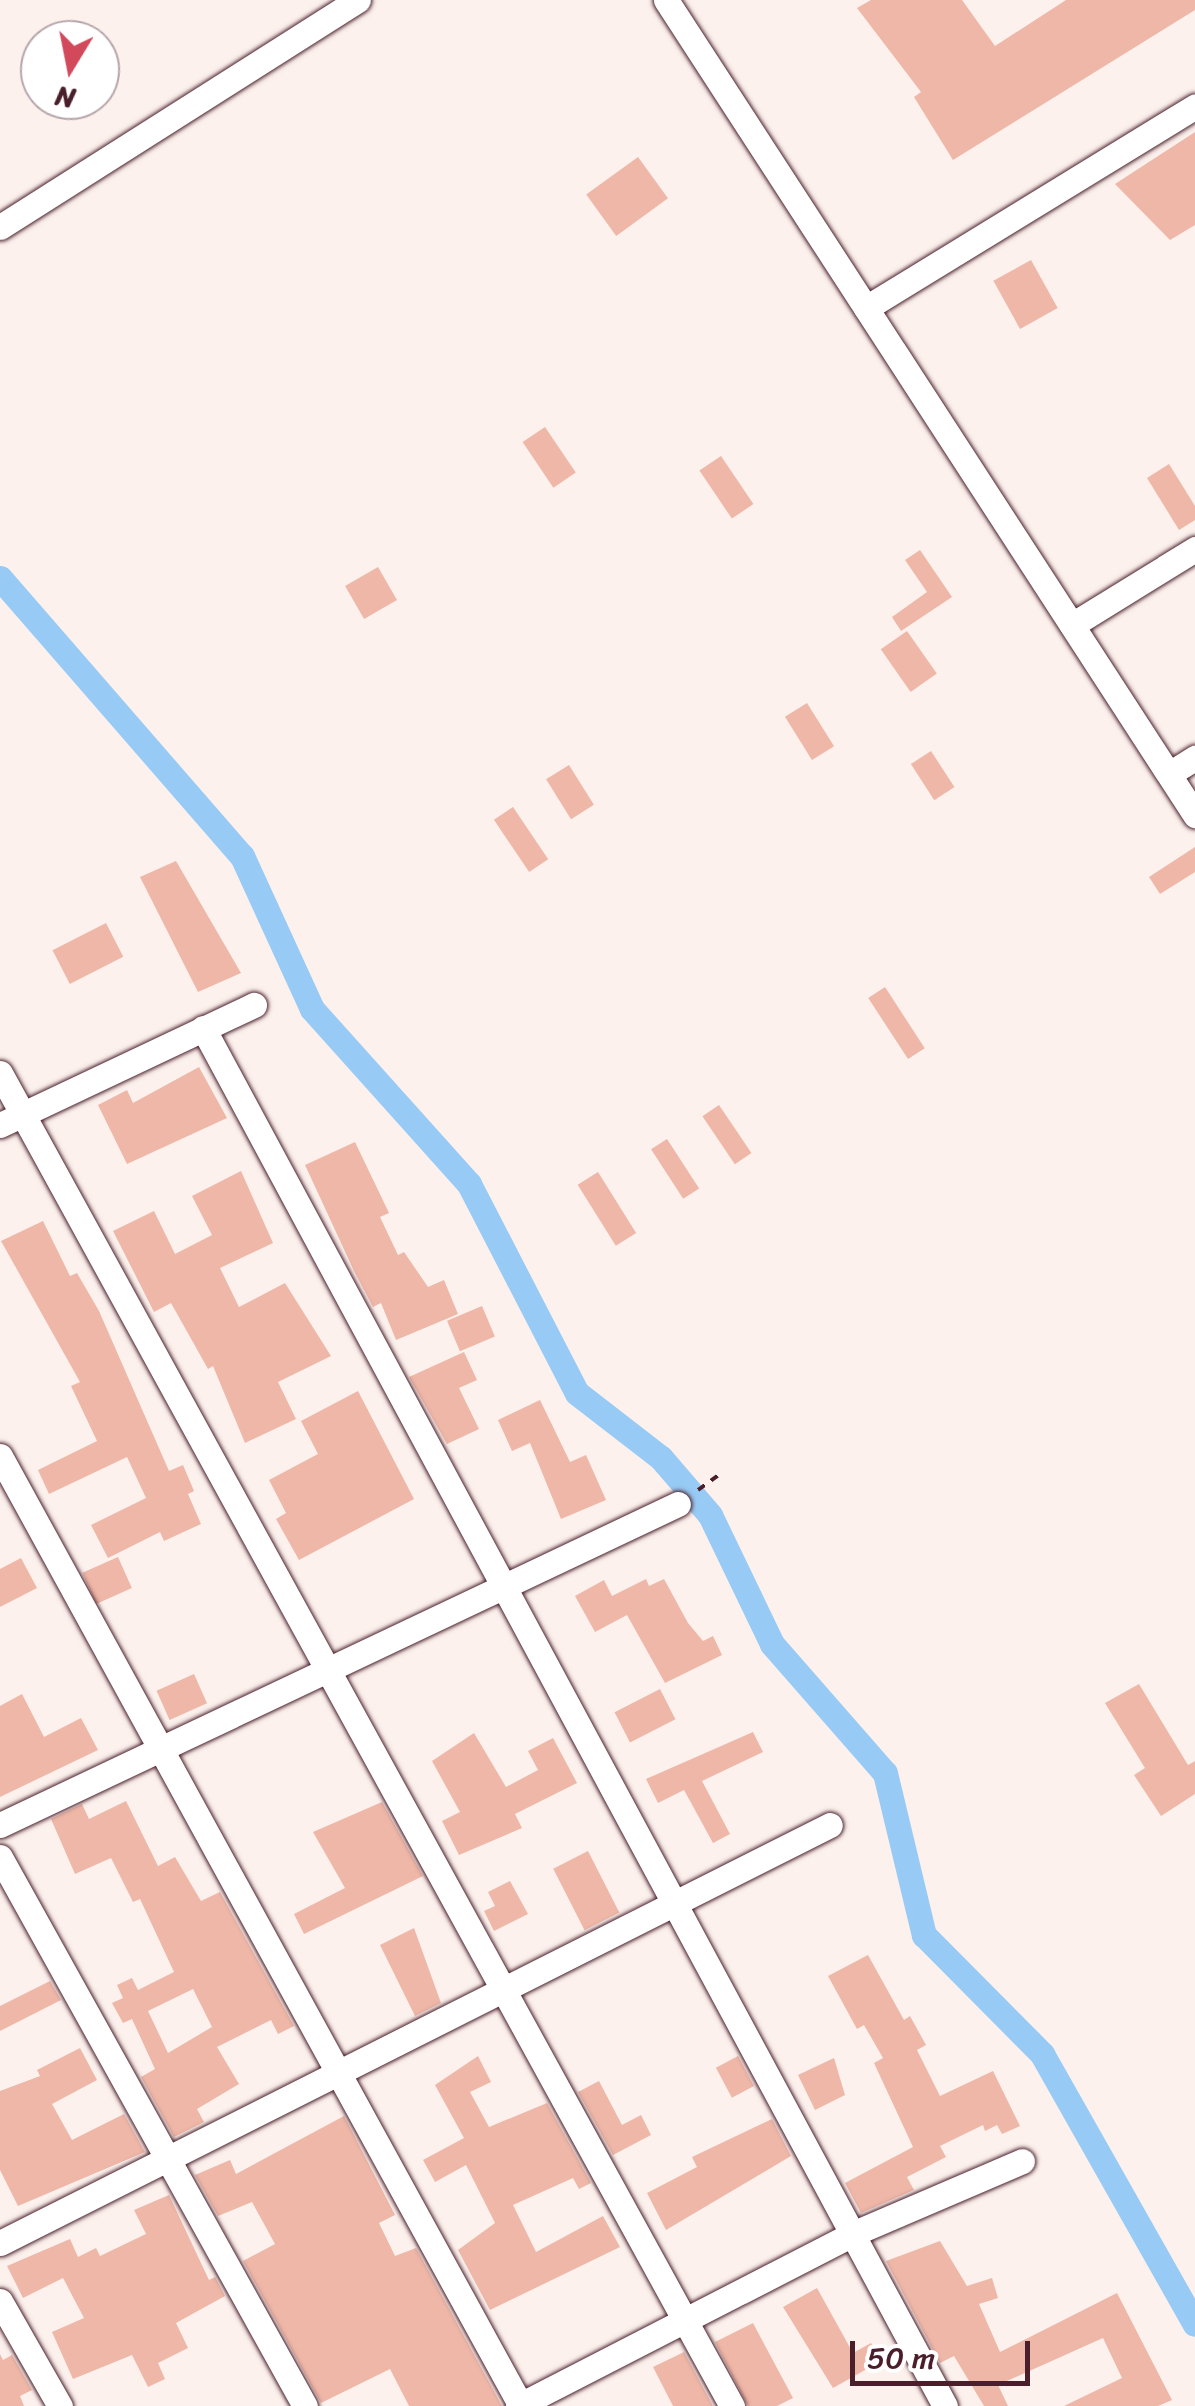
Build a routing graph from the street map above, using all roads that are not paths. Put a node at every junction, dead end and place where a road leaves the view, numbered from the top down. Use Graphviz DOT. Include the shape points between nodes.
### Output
graph roads {
  1 [pos="358,0"];
  2 [pos="666,0"];
  3 [pos="1195,106"];
  4 [pos="0,227"];
  5 [pos="866,308"];
  6 [pos="1195,549"];
  7 [pos="1072,625"];
  8 [pos="1195,758"];
  9 [pos="1169,774"];
  10 [pos="1195,814"];
  11 [pos="254,1005"];
  12 [pos="203,1028"];
  13 [pos="0,1073"];
  14 [pos="11,1121"];
  15 [pos="0,1456"];
  16 [pos="678,1504"];
  17 [pos="505,1586"];
  18 [pos="326,1675"];
  19 [pos="158,1745"];
  20 [pos="0,1825"];
  21 [pos="830,1825"];
  22 [pos="0,1857"];
  23 [pos="672,1906"];
  24 [pos="508,1993"];
  25 [pos="341,2069"];
  26 [pos="171,2160"];
  27 [pos="1022,2162"];
  28 [pos="852,2234"];
  29 [pos="0,2243"];
  30 [pos="0,2301"];
  31 [pos="687,2322"];
  32 [pos="60,2406"];
  33 [pos="305,2406"];
  34 [pos="520,2406"];
  35 [pos="732,2406"];
  36 [pos="945,2406"];
  1 -- 4 [label="street"];
  2 -- 5 [label="street"];
  3 -- 5 [label="street"];
  5 -- 7 [label="street"];
  6 -- 7 [label="street"];
  7 -- 9 [label="street"];
  8 -- 9 [label="street"];
  9 -- 10 [label="street"];
  11 -- 12 [label="street"];
  12 -- 14 [label="street"];
  12 -- 17 [label="street"];
  13 -- 14 [label="street"];
  14 -- 18 [label="street"];
  15 -- 19 [label="street"];
  16 -- 17 [label="street"];
  17 -- 18 [label="street"];
  17 -- 23 [label="street"];
  18 -- 19 [label="street"];
  18 -- 24 [label="street"];
  19 -- 20 [label="street"];
  19 -- 25 [label="street"];
  21 -- 23 [label="street"];
  22 -- 26 [label="street"];
  23 -- 24 [label="street"];
  23 -- 28 [label="street"];
  24 -- 25 [label="street"];
  24 -- 31 [label="street"];
  25 -- 26 [label="street"];
  25 -- 34 [label="street"];
  26 -- 29 [label="street"];
  26 -- 33 [label="street"];
  27 -- 28 [label="street"];
  28 -- 31 [label="street"];
  28 -- 36 [label="street"];
  30 -- 32 [label="street"];
  31 -- 34 [label="street"];
  31 -- 35 [label="street"];
}
